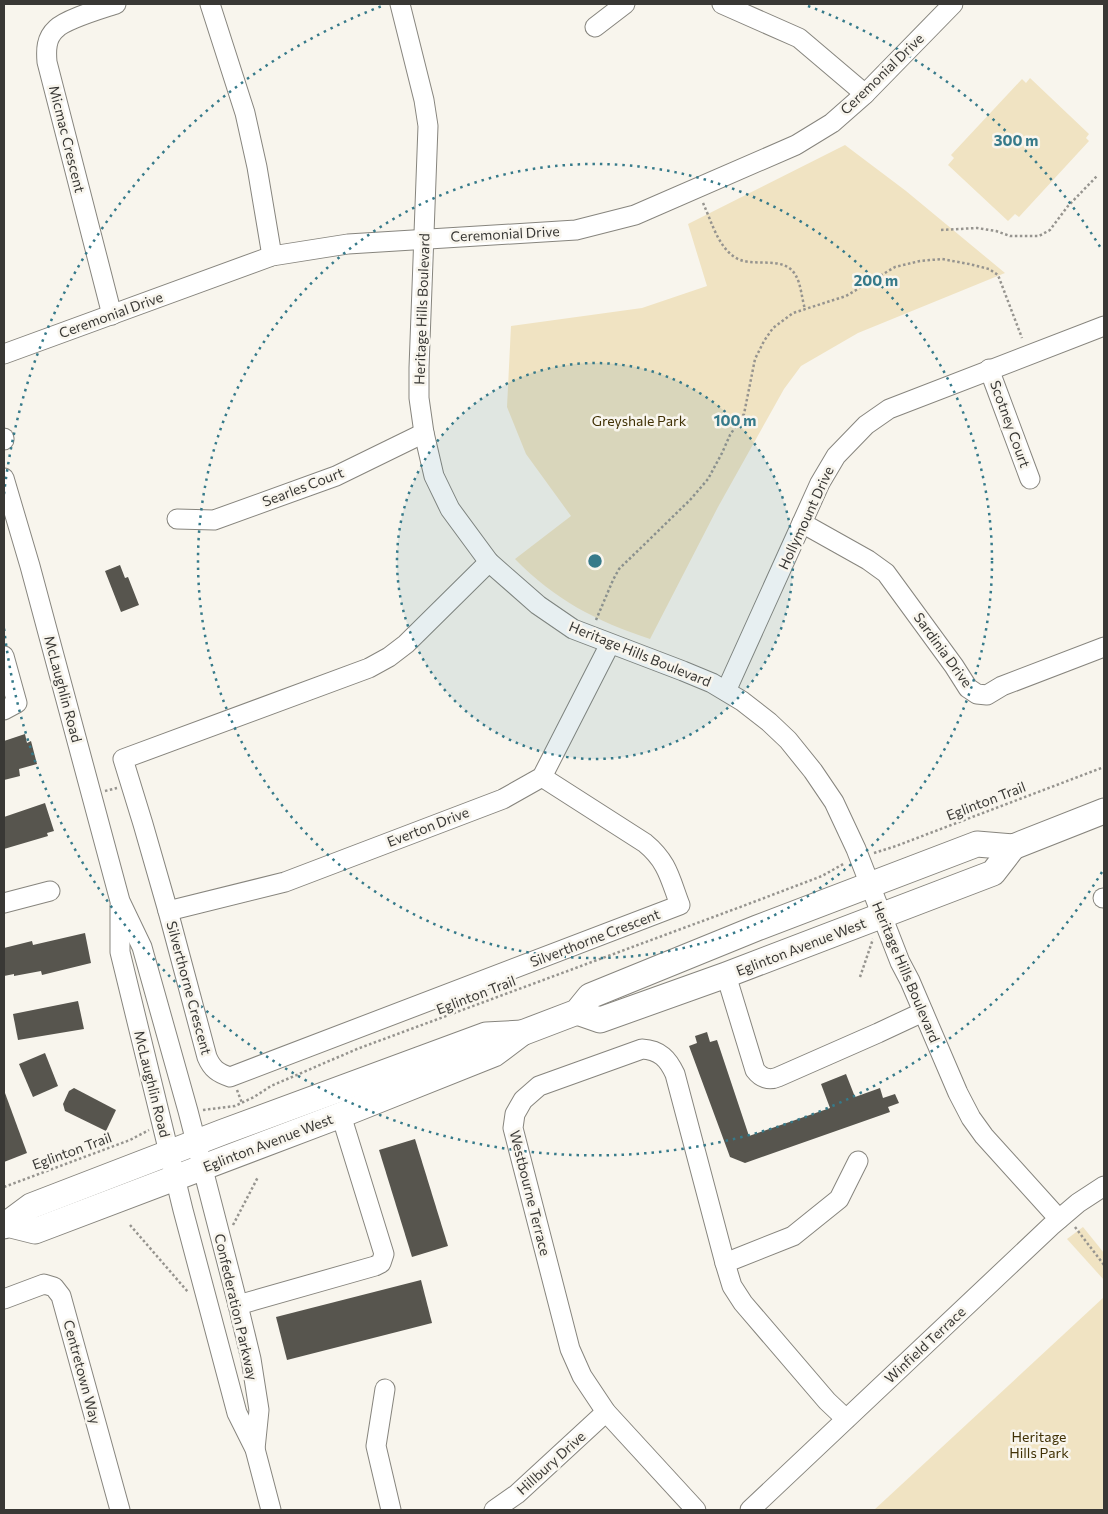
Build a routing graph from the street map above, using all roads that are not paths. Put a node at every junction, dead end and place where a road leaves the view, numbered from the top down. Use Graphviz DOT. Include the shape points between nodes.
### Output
graph roads {
  1 [pos="116,4"];
  2 [pos="210,4"];
  3 [pos="400,4"];
  4 [pos="625,4"];
  5 [pos="722,4"];
  6 [pos="953,4"];
  7 [pos="596,27"];
  8 [pos="865,94"];
  9 [pos="424,239"];
  10 [pos="272,256"];
  11 [pos="112,315"];
  12 [pos="1104,326"];
  13 [pos="4,354"];
  14 [pos="989,369"];
  15 [pos="424,433"];
  16 [pos="4,478"];
  17 [pos="1030,479"];
  18 [pos="177,519"];
  19 [pos="802,523"];
  20 [pos="489,562"];
  21 [pos="610,644"];
  22 [pos="1104,647"];
  23 [pos="4,656"];
  24 [pos="726,691"];
  25 [pos="4,710"];
  26 [pos="542,776"];
  27 [pos="1104,811"];
  28 [pos="1013,848"];
  29 [pos="870,885"];
  30 [pos="50,891"];
  31 [pos="120,901"];
  32 [pos="4,903"];
  33 [pos="168,911"];
  34 [pos="882,916"];
  35 [pos="726,975"];
  36 [pos="577,1012"];
  37 [pos="923,1012"];
  38 [pos="522,1032"];
  39 [pos="341,1115"];
  40 [pos="196,1142"];
  41 [pos="168,1153"];
  42 [pos="858,1161"];
  43 [pos="202,1168"];
  44 [pos="175,1178"];
  45 [pos="1104,1186"];
  46 [pos="1067,1223"];
  47 [pos="5,1225"];
  48 [pos="725,1263"];
  49 [pos="4,1299"];
  50 [pos="238,1305"];
  51 [pos="385,1388"];
  52 [pos="606,1412"];
  53 [pos="846,1419"];
  54 [pos="255,1449"];
  55 [pos="120,1510"];
  56 [pos="272,1510"];
  57 [pos="391,1510"];
  58 [pos="494,1510"];
  59 [pos="696,1510"];
  60 [pos="750,1510"];
  1 -- 11 [label="street, Micmac Crescent" via="66,22 55,30 46,49"];
  2 -- 10 [label="street" via="246,113"];
  3 -- 9 [label="street, Heritage Hills Boulevard" via="428,126"];
  4 -- 7 [label="street"];
  5 -- 8 [label="street" via="799,38"];
  6 -- 8 [label="street, Ceremonial Drive"];
  8 -- 9 [label="street, Ceremonial Drive" via="832,122 796,145 635,215 576,230"];
  9 -- 10 [label="street, Ceremonial Drive" via="348,244"];
  9 -- 15 [label="street, Heritage Hills Boulevard" via="419,368"];
  10 -- 11 [label="street, Ceremonial Drive"];
  11 -- 13 [label="street, Ceremonial Drive"];
  12 -- 14 [label="street, Hollymount Drive"];
  14 -- 17 [label="street, Scotney Court"];
  14 -- 19 [label="street, Hollymount Drive" via="889,409 866,425 836,456"];
  15 -- 18 [label="street, Searles Court" via="336,476 214,520"];
  15 -- 20 [label="street, Heritage Hills Boulevard" via="434,476 450,509"];
  16 -- 31 [label="street, McLaughlin Road"];
  19 -- 22 [label="street, Sardinia Drive" via="886,573 968,688 976,694 987,695 1002,686"];
  19 -- 24 [label="street, Hollymount Drive"];
  20 -- 21 [label="street, Heritage Hills Boulevard" via="538,605 573,628"];
  20 -- 33 [label="street, Silverthorne Crescent" via="406,644 369,668 123,759"];
  21 -- 24 [label="street, Heritage Hills Boulevard"];
  21 -- 26 [label="street"];
  23 -- 25 [label="street" via="18,703"];
  24 -- 29 [label="street, Heritage Hills Boulevard" via="779,730 813,770 834,802"];
  26 -- 33 [label="street, Everton Drive" via="503,799 285,882"];
  26 -- 33 [label="street, Silverthorne Crescent" via="656,852 665,864 680,906 230,1078 211,1066 207,1057"];
  27 -- 28 [label="main road, Eglinton Avenue West"];
  28 -- 29 [label="main road, Eglinton Avenue West" via="977,844"];
  28 -- 34 [label="main road, Eglinton Avenue West" via="993,874"];
  29 -- 34 [label="street, Heritage Hills Boulevard"];
  29 -- 36 [label="main road, Eglinton Avenue West" via="590,996"];
  30 -- 32 [label="street"];
  31 -- 40 [label="street, McLaughlin Road" via="142,947"];
  31 -- 41 [label="street, McLaughlin Road" via="120,952"];
  34 -- 35 [label="main road, Eglinton Avenue West"];
  34 -- 37 [label="street, Heritage Hills Boulevard"];
  35 -- 36 [label="main road, Eglinton Avenue West" via="600,1020"];
  35 -- 37 [label="street" via="755,1070 770,1079"];
  36 -- 38 [label="main road, Eglinton Avenue West"];
  37 -- 46 [label="street, Heritage Hills Boulevard" via="971,1118 984,1136"];
  38 -- 39 [label="main road, Eglinton Avenue West" via="494,1054"];
  38 -- 40 [label="main road, Eglinton Avenue West" via="486,1035"];
  39 -- 43 [label="main road, Eglinton Avenue West"];
  39 -- 50 [label="street" via="384,1254 382,1263"];
  40 -- 41 [label="main road, Eglinton Avenue West"];
  40 -- 43 [label="street, McLaughlin Road"];
  41 -- 44 [label="street, McLaughlin Road"];
  41 -- 47 [label="main road, Eglinton Avenue West" via="31,1206"];
  42 -- 48 [label="street" via="839,1200 793,1236"];
  43 -- 44 [label="main road, Eglinton Avenue West"];
  43 -- 50 [label="street, Confederation Parkway"];
  44 -- 47 [label="main road, Eglinton Avenue West" via="35,1231"];
  44 -- 54 [label="street, Confederation Parkway" via="237,1413"];
  45 -- 46 [label="street, Winfield Terrace" via="1078,1203"];
  46 -- 53 [label="street, Winfield Terrace"];
  48 -- 52 [label="street, Westbourne Terrace" via="675,1074 662,1054 642,1048 539,1086 523,1100 512,1128 560,1314 582,1376"];
  48 -- 53 [label="street, Westbourne Terrace" via="732,1286 742,1303"];
  49 -- 55 [label="street, Centretown Way" via="44,1284 54,1287 61,1296"];
  50 -- 54 [label="street, Confederation Parkway" via="259,1410"];
  51 -- 57 [label="street" via="376,1446"];
  52 -- 58 [label="street, Hillbury Drive" via="518,1494"];
  52 -- 59 [label="street, Westbourne Terrace"];
  53 -- 60 [label="street, Winfield Terrace"];
  54 -- 56 [label="street, Confederation Parkway"];
}
